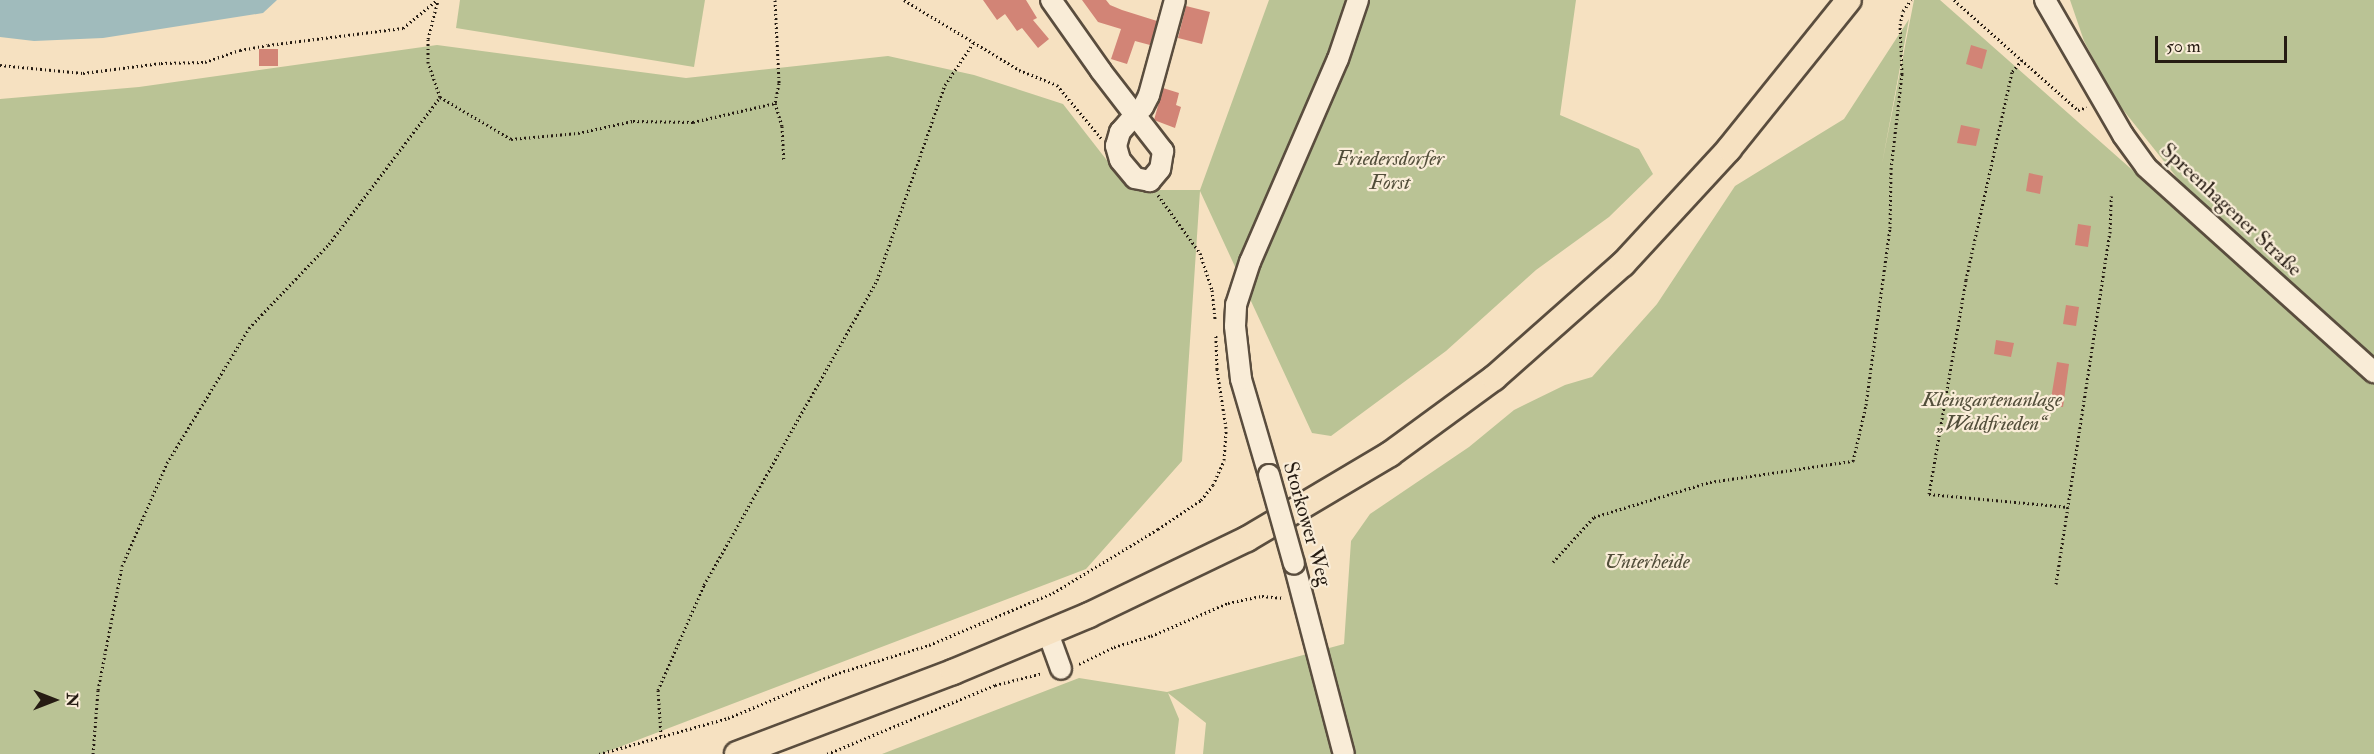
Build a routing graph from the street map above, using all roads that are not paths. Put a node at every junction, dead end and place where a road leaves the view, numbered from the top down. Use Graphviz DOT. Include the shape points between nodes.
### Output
graph roads {
  1 [pos="1051,0"];
  2 [pos="1175,0"];
  3 [pos="1358,0"];
  4 [pos="1849,0"];
  5 [pos="2045,0"];
  6 [pos="1135,115"];
  7 [pos="2374,372"];
  8 [pos="1048,633"];
  9 [pos="1061,669"];
  10 [pos="737,754"];
  11 [pos="1344,754"];
  1 -- 6 [label="street"];
  2 -- 6 [label="street" via="1149,95"];
  3 -- 11 [label="street, Storkower Weg, bridge" via="1338,59 1250,262 1236,305 1235,326 1241,379"];
  4 -- 8 [label="main road" via="1729,149 1648,240 1494,378 1390,454 1300,509 1189,569"];
  5 -- 7 [label="street, Spreenhagener Straße" via="2103,102 2146,167"];
  6 -- 6 [label="street" via="1163,151 1160,169 1150,181 1135,178 1120,160 1116,146 1120,132"];
  8 -- 9 [label="street"];
  8 -- 10 [label="main road"];
}
